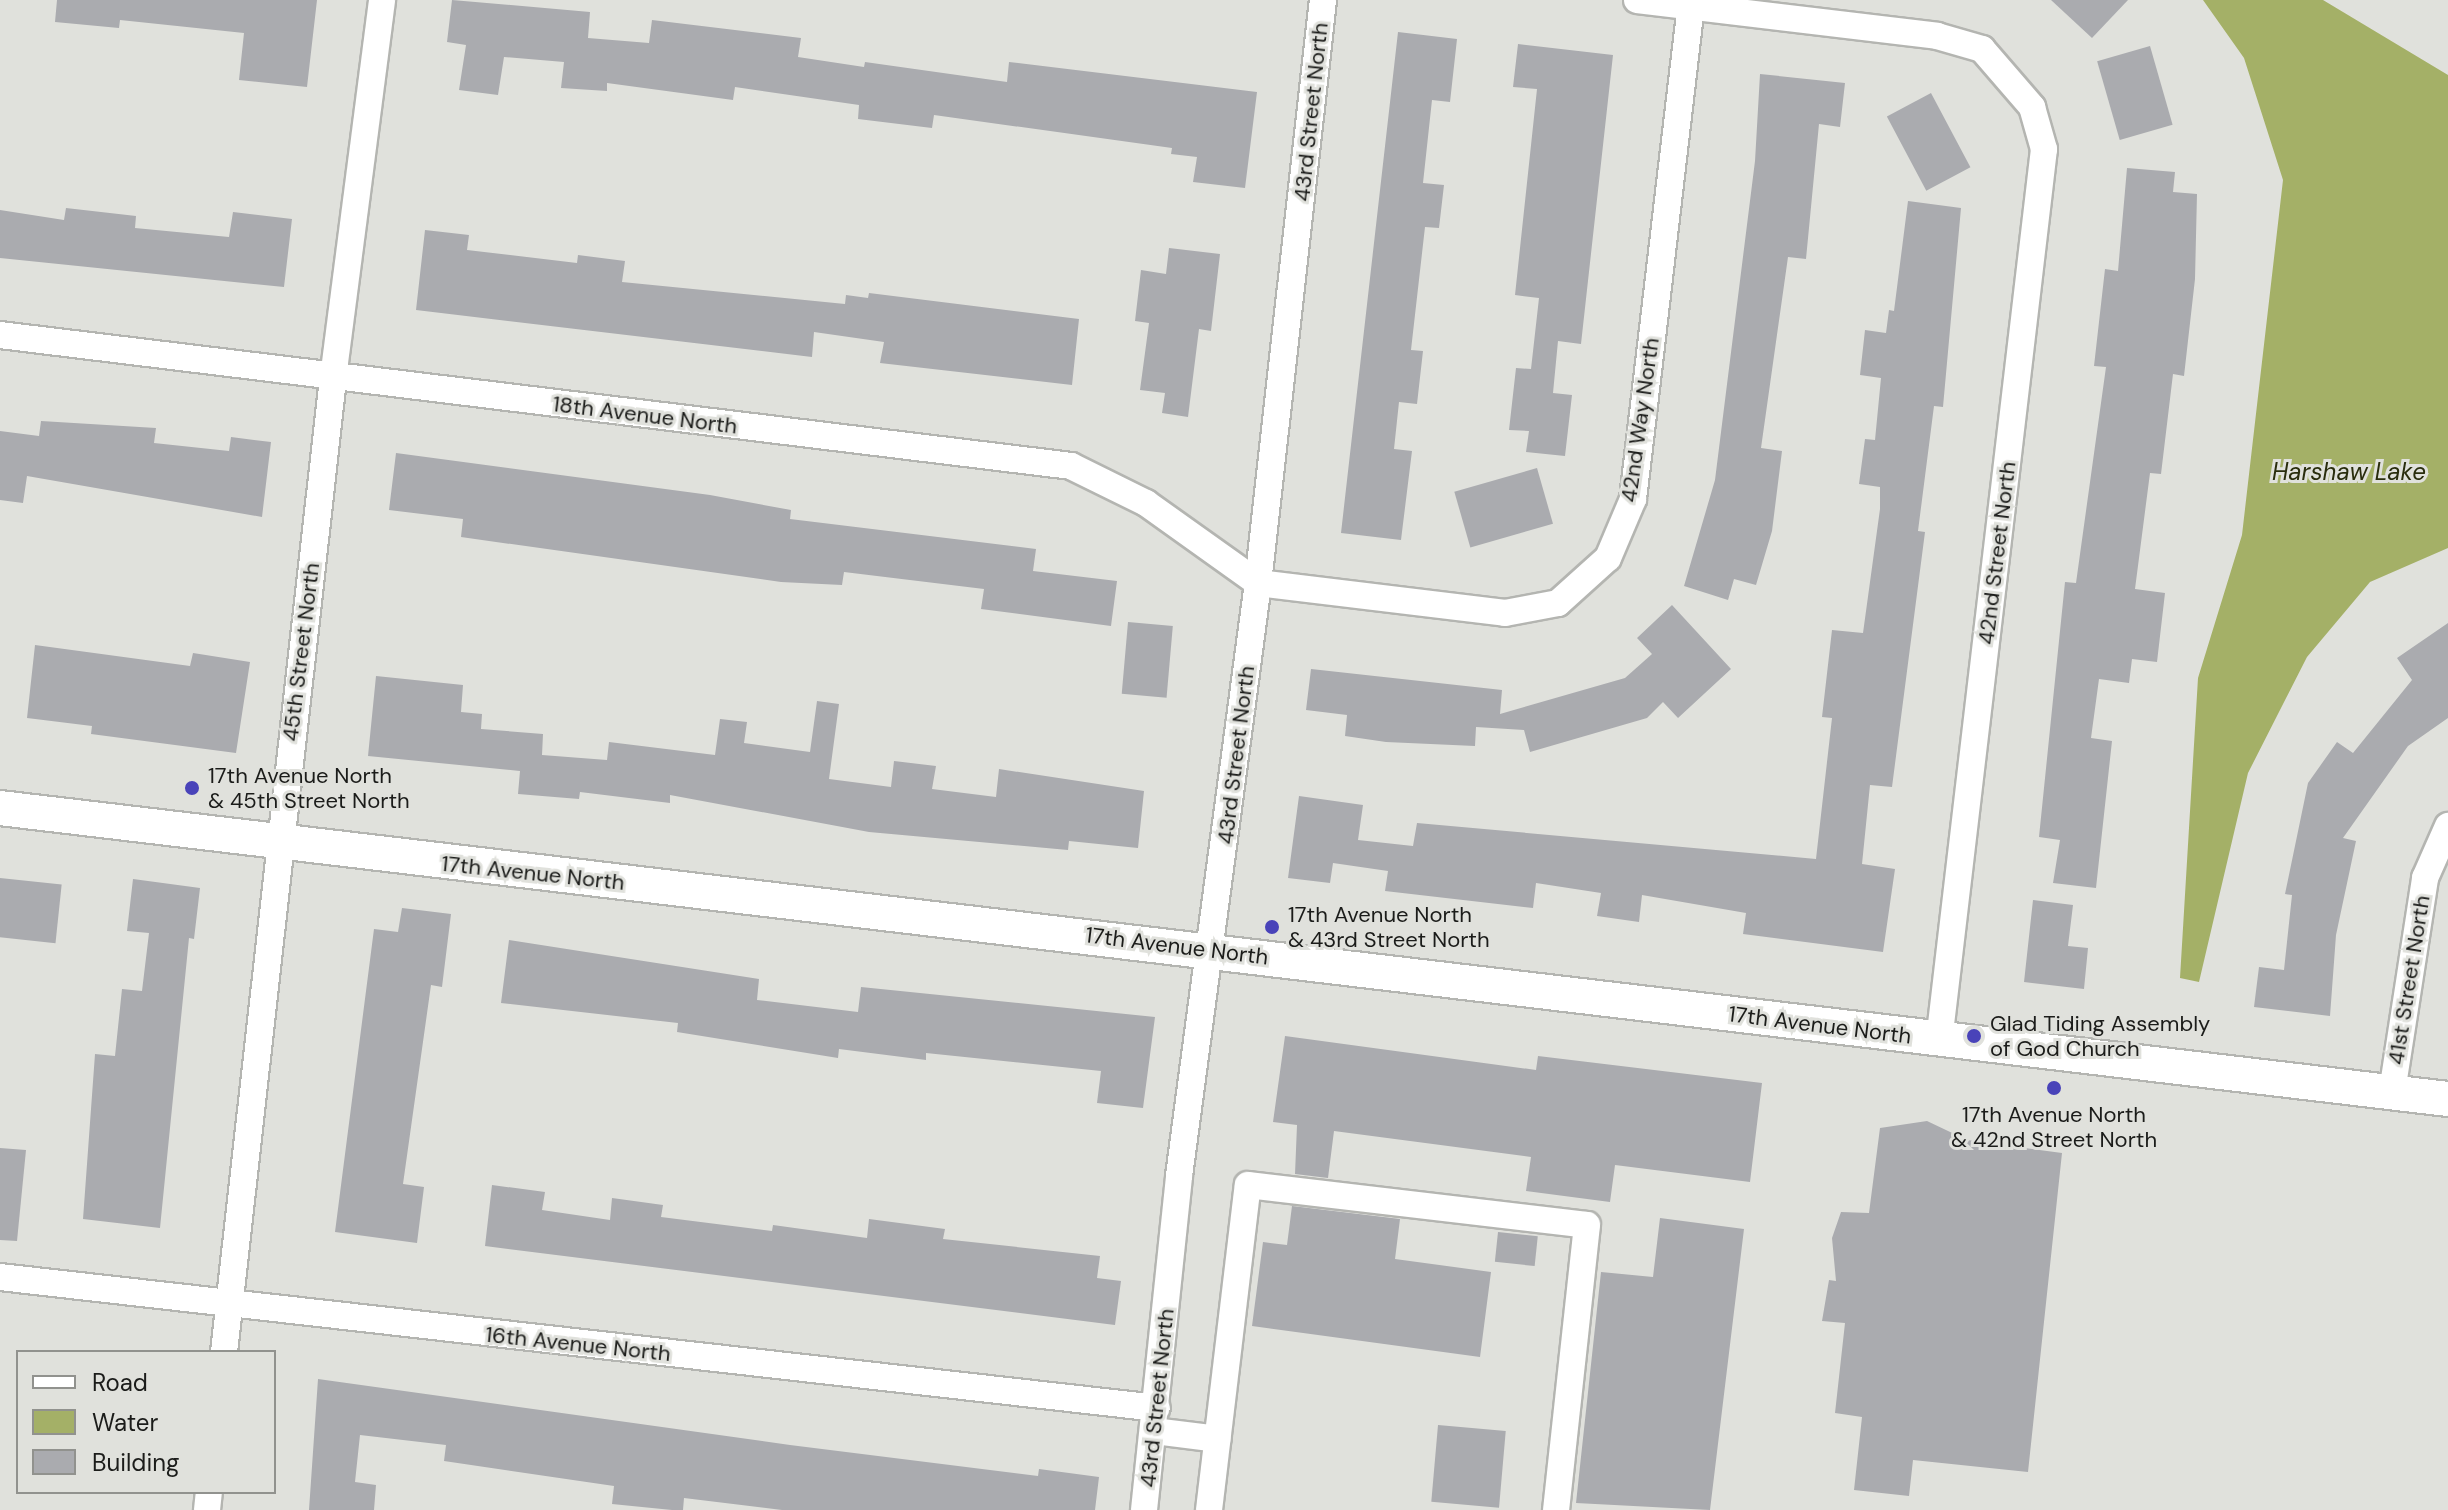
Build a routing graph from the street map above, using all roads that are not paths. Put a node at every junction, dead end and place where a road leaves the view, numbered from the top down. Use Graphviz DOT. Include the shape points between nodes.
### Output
graph roads {
  1 [pos="382,0"];
  2 [pos="1323,0"];
  3 [pos="1637,0"];
  4 [pos="1691,6"];
  5 [pos="0,335"];
  6 [pos="333,378"];
  7 [pos="1258,583"];
  8 [pos="0,808"];
  9 [pos="2448,826"];
  10 [pos="278,845"];
  11 [pos="1213,950"];
  12 [pos="1939,1041"];
  13 [pos="2392,1092"];
  14 [pos="2448,1099"];
  15 [pos="0,1277"];
  16 [pos="229,1305"];
  17 [pos="224,1350"];
  18 [pos="1156,1419"];
  19 [pos="1218,1439"];
  20 [pos="1144,1510"];
  21 [pos="1209,1510"];
  22 [pos="1556,1510"];
  1 -- 6 [label="street, 45th Street North"];
  2 -- 7 [label="street, 43rd Street North"];
  3 -- 4 [label="street, 42nd Street North"];
  4 -- 7 [label="street, 42nd Way North" via="1633,499 1608,558 1558,603 1505,613"];
  4 -- 12 [label="street, 42nd Street North" via="1937,36 1982,49 2010,73 2032,107 2044,149"];
  5 -- 6 [label="street, 18th Avenue North"];
  6 -- 7 [label="street, 18th Avenue North" via="1071,466 1146,503"];
  6 -- 10 [label="street, 45th Street North"];
  7 -- 11 [label="street, 43rd Street North"];
  8 -- 10 [label="street, 17th Avenue North"];
  9 -- 13 [label="street, 41st Street North" via="2425,878"];
  10 -- 11 [label="street, 17th Avenue North"];
  10 -- 16 [label="street, 45th Street North"];
  11 -- 12 [label="street, 17th Avenue North"];
  11 -- 18 [label="street, 43rd Street North" via="1179,1176"];
  12 -- 13 [label="street, 17th Avenue North"];
  13 -- 14 [label="street, 17th Avenue North"];
  15 -- 16 [label="street, 16th Avenue North"];
  16 -- 17 [label="street, 45th Street North"];
  16 -- 18 [label="street, 16th Avenue North"];
  18 -- 19 [label="street, 16th Avenue North"];
  18 -- 20 [label="street, 43rd Street North"];
  19 -- 21 [label="street"];
  19 -- 22 [label="street" via="1248,1185 1587,1225"];
}
